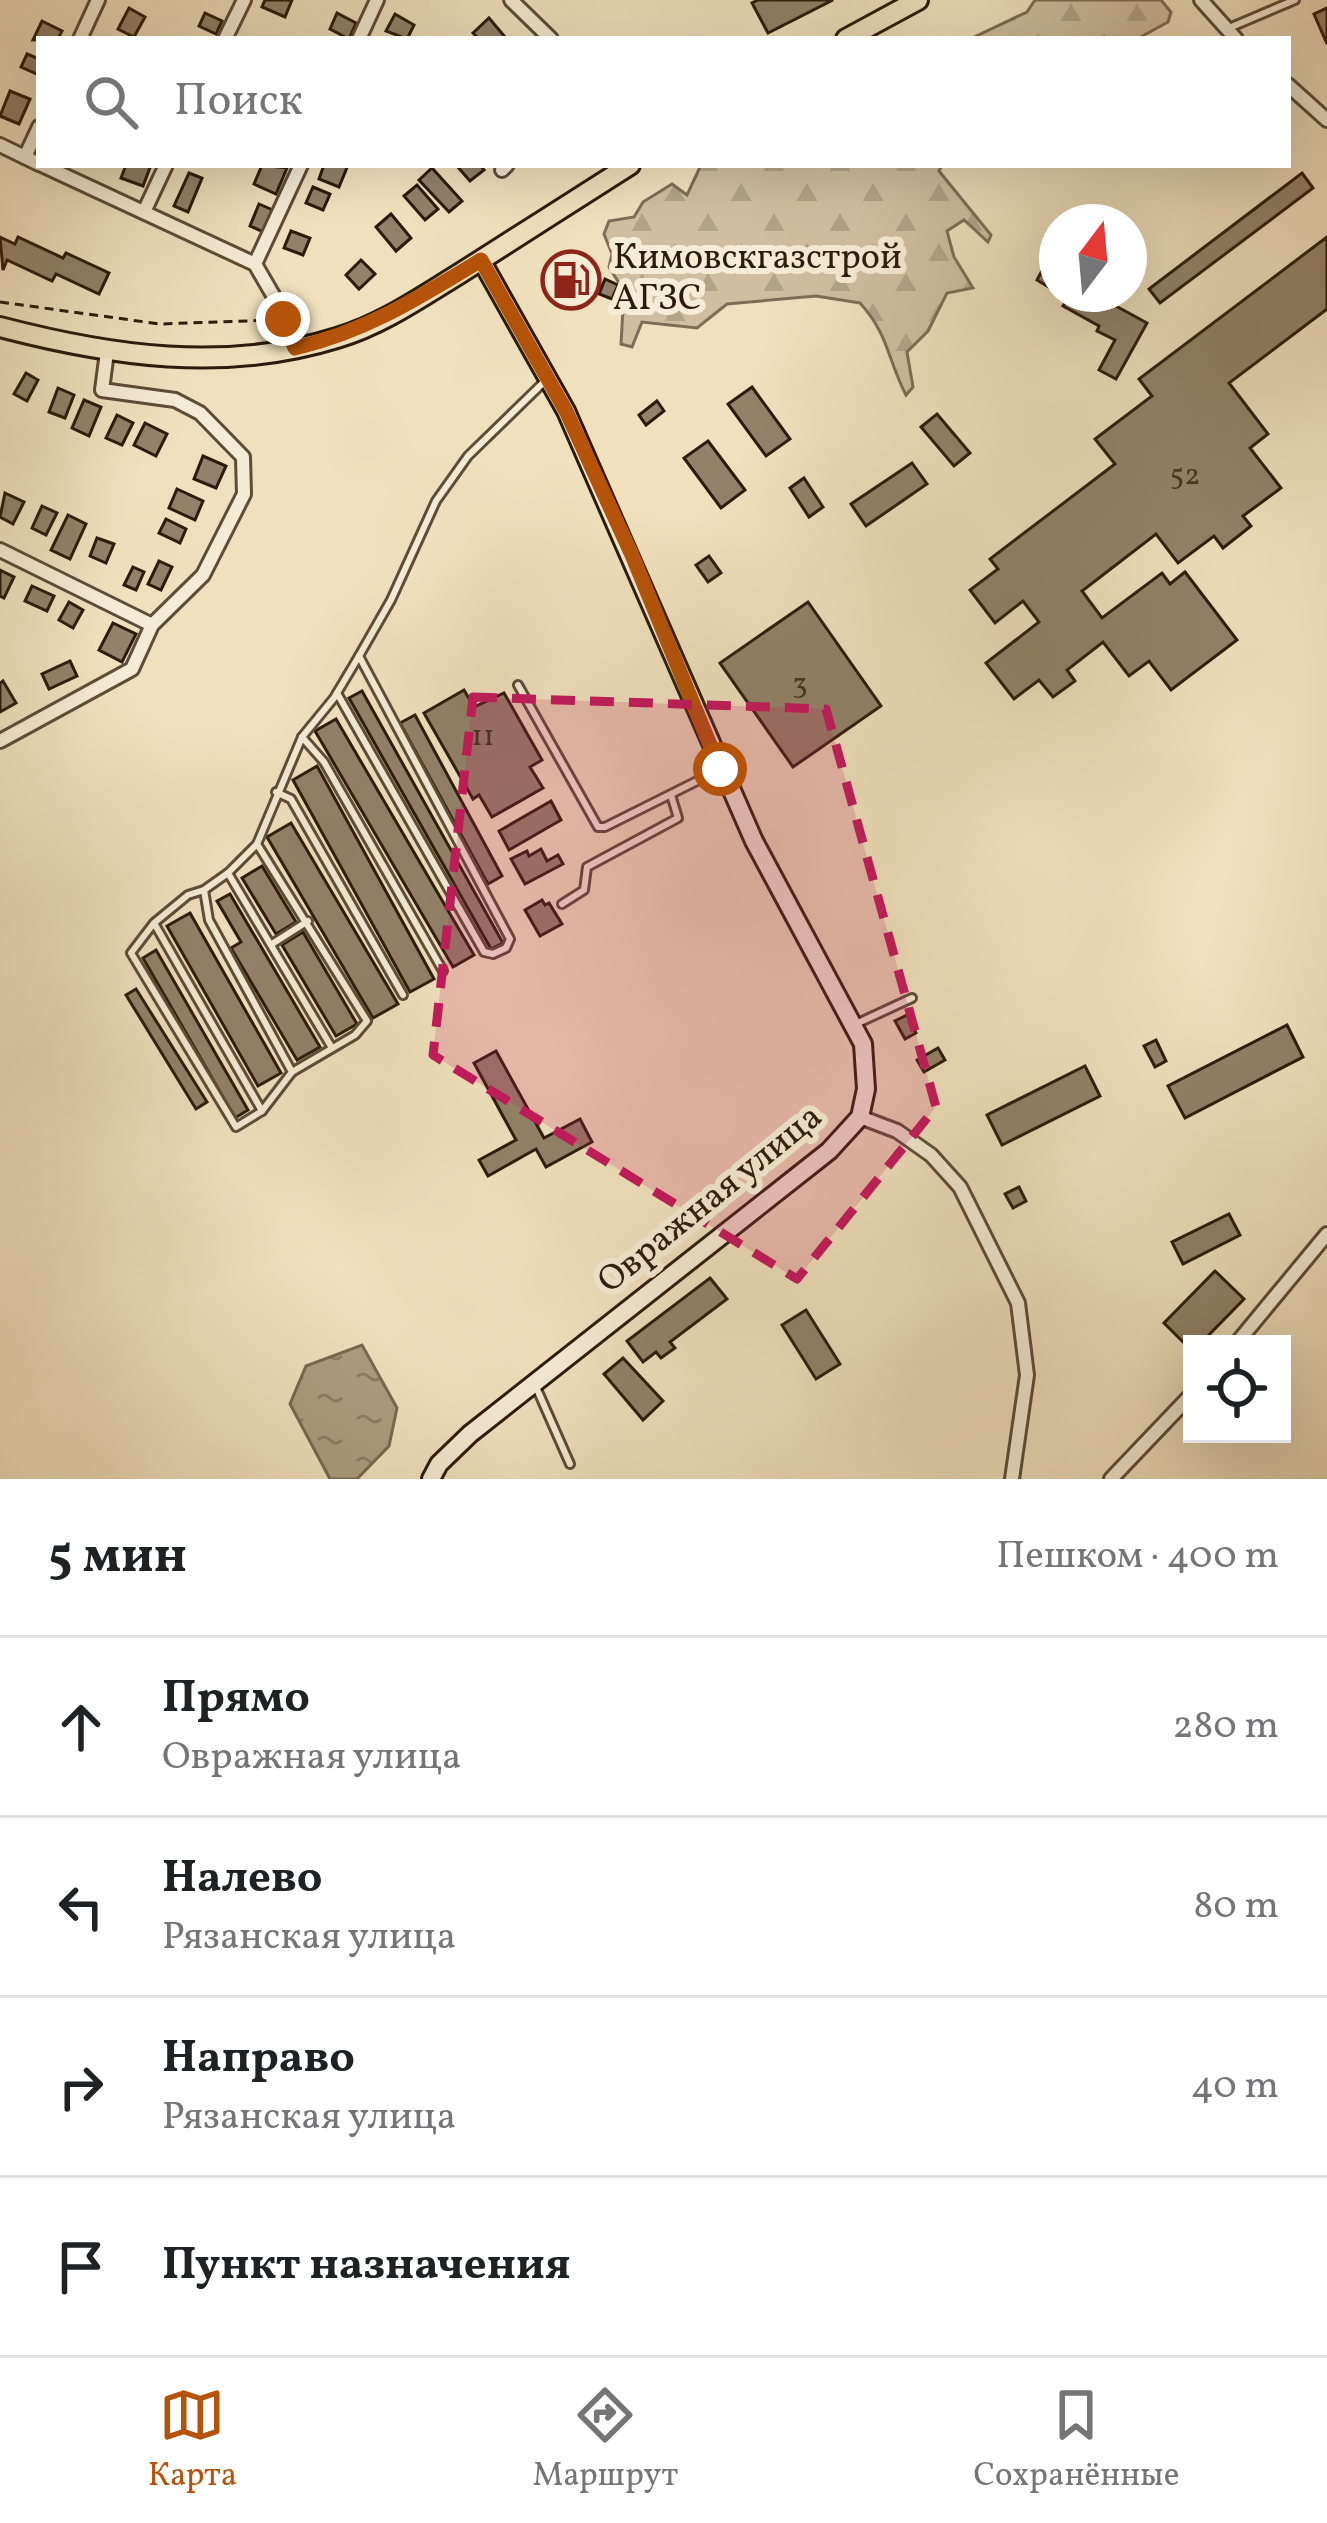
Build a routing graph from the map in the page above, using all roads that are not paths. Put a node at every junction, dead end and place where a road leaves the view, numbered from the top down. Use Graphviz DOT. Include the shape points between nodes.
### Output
graph roads {
  1 [pos="98,0"];
  2 [pos="244,0"];
  3 [pos="377,0"];
  4 [pos="511,0"];
  5 [pos="918,0"];
  6 [pos="1201,0"];
  7 [pos="1295,0"];
  8 [pos="1231,34"];
  9 [pos="81,36"];
  10 [pos="226,36"];
  11 [pos="360,36"];
  12 [pos="548,36"];
  13 [pos="852,36"];
  14 [pos="1291,88"];
  15 [pos="1327,120"];
  16 [pos="36,133"];
  17 [pos="0,145"];
  18 [pos="25,157"];
  19 [pos="36,162"];
  20 [pos="49,168"];
  21 [pos="165,168"];
  22 [pos="300,168"];
  23 [pos="625,168"];
  24 [pos="144,212"];
  25 [pos="481,260"];
  26 [pos="255,264"];
  27 [pos="0,327"];
  28 [pos="295,348"];
  29 [pos="107,352"];
  30 [pos="549,378"];
  31 [pos="0,550"];
  32 [pos="152,625"];
  33 [pos="359,656"];
  34 [pos="518,686"];
  35 [pos="337,693"];
  36 [pos="302,737"];
  37 [pos="0,741"];
  38 [pos="720,769"];
  39 [pos="276,792"];
  40 [pos="671,795"];
  41 [pos="256,844"];
  42 [pos="228,873"];
  43 [pos="204,890"];
  44 [pos="562,904"];
  45 [pos="154,922"];
  46 [pos="308,922"];
  47 [pos="272,944"];
  48 [pos="443,971"];
  49 [pos="403,995"];
  50 [pos="912,998"];
  51 [pos="854,1024"];
  52 [pos="332,1048"];
  53 [pos="292,1072"];
  54 [pos="262,1111"];
  55 [pos="860,1117"];
  56 [pos="1327,1234"];
  57 [pos="1243,1335"];
  58 [pos="535,1384"];
  59 [pos="1183,1403"];
  60 [pos="570,1464"];
  61 [pos="431,1479"];
  62 [pos="1012,1479"];
  63 [pos="1111,1479"];
  1 -- 9 [label="street"];
  2 -- 10 [label="street"];
  3 -- 11 [label="street"];
  4 -- 12 [label="street"];
  5 -- 13 [label="main road"];
  6 -- 8 [label="street"];
  7 -- 8 [label="lane"];
  14 -- 15 [label="street"];
  16 -- 18 [label="street"];
  17 -- 18 [label="street"];
  18 -- 19 [label="street"];
  20 -- 24 [label="street"];
  21 -- 24 [label="street"];
  22 -- 26 [label="street"];
  23 -- 25 [label="main road"];
  24 -- 26 [label="street"];
  25 -- 28 [label="main road" via="370,325"];
  25 -- 30 [label="street, Овражная улица"];
  26 -- 28 [label="street"];
  27 -- 29 [label="main road"];
  28 -- 29 [label="main road" via="216,359"];
  29 -- 32 [label="street" via="102,390 175,400 200,413 243,457 244,494 203,575"];
  30 -- 33 [label="lane" via="482,441 436,501"];
  30 -- 38 [label="street, Овражная улица"];
  31 -- 32 [label="street"];
  32 -- 37 [label="street" via="132,669"];
  33 -- 35 [label="lane"];
  33 -- 35 [label="lane" via="508,934 506,948 484,952"];
  34 -- 40 [label="lane" via="598,826"];
  35 -- 36 [label="lane"];
  36 -- 39 [label="lane"];
  36 -- 48 [label="lane"];
  38 -- 40 [label="lane"];
  38 -- 51 [label="street, Овражная улица"];
  39 -- 41 [label="lane"];
  39 -- 49 [label="lane" via="291,799"];
  40 -- 44 [label="lane" via="677,818 587,867 584,890"];
  41 -- 42 [label="lane"];
  41 -- 46 [label="lane"];
  42 -- 43 [label="lane"];
  42 -- 47 [label="lane"];
  43 -- 45 [label="lane"];
  43 -- 53 [label="lane" via="208,920"];
  45 -- 54 [label="lane"];
  45 -- 54 [label="lane" via="131,953 236,1127"];
  46 -- 47 [label="lane"];
  46 -- 52 [label="lane" via="367,1021"];
  47 -- 52 [label="lane"];
  50 -- 51 [label="lane"];
  51 -- 55 [label="street, Овражная улица" via="866,1058"];
  52 -- 53 [label="lane"];
  53 -- 54 [label="lane"];
  55 -- 58 [label="street, Овражная улица" via="829,1151"];
  55 -- 62 [label="street" via="897,1131 960,1187 1018,1303 1028,1375"];
  56 -- 57 [label="street"];
  58 -- 60 [label="lane"];
  58 -- 61 [label="street, Овражная улица" via="470,1434"];
  59 -- 63 [label="street"];
}
